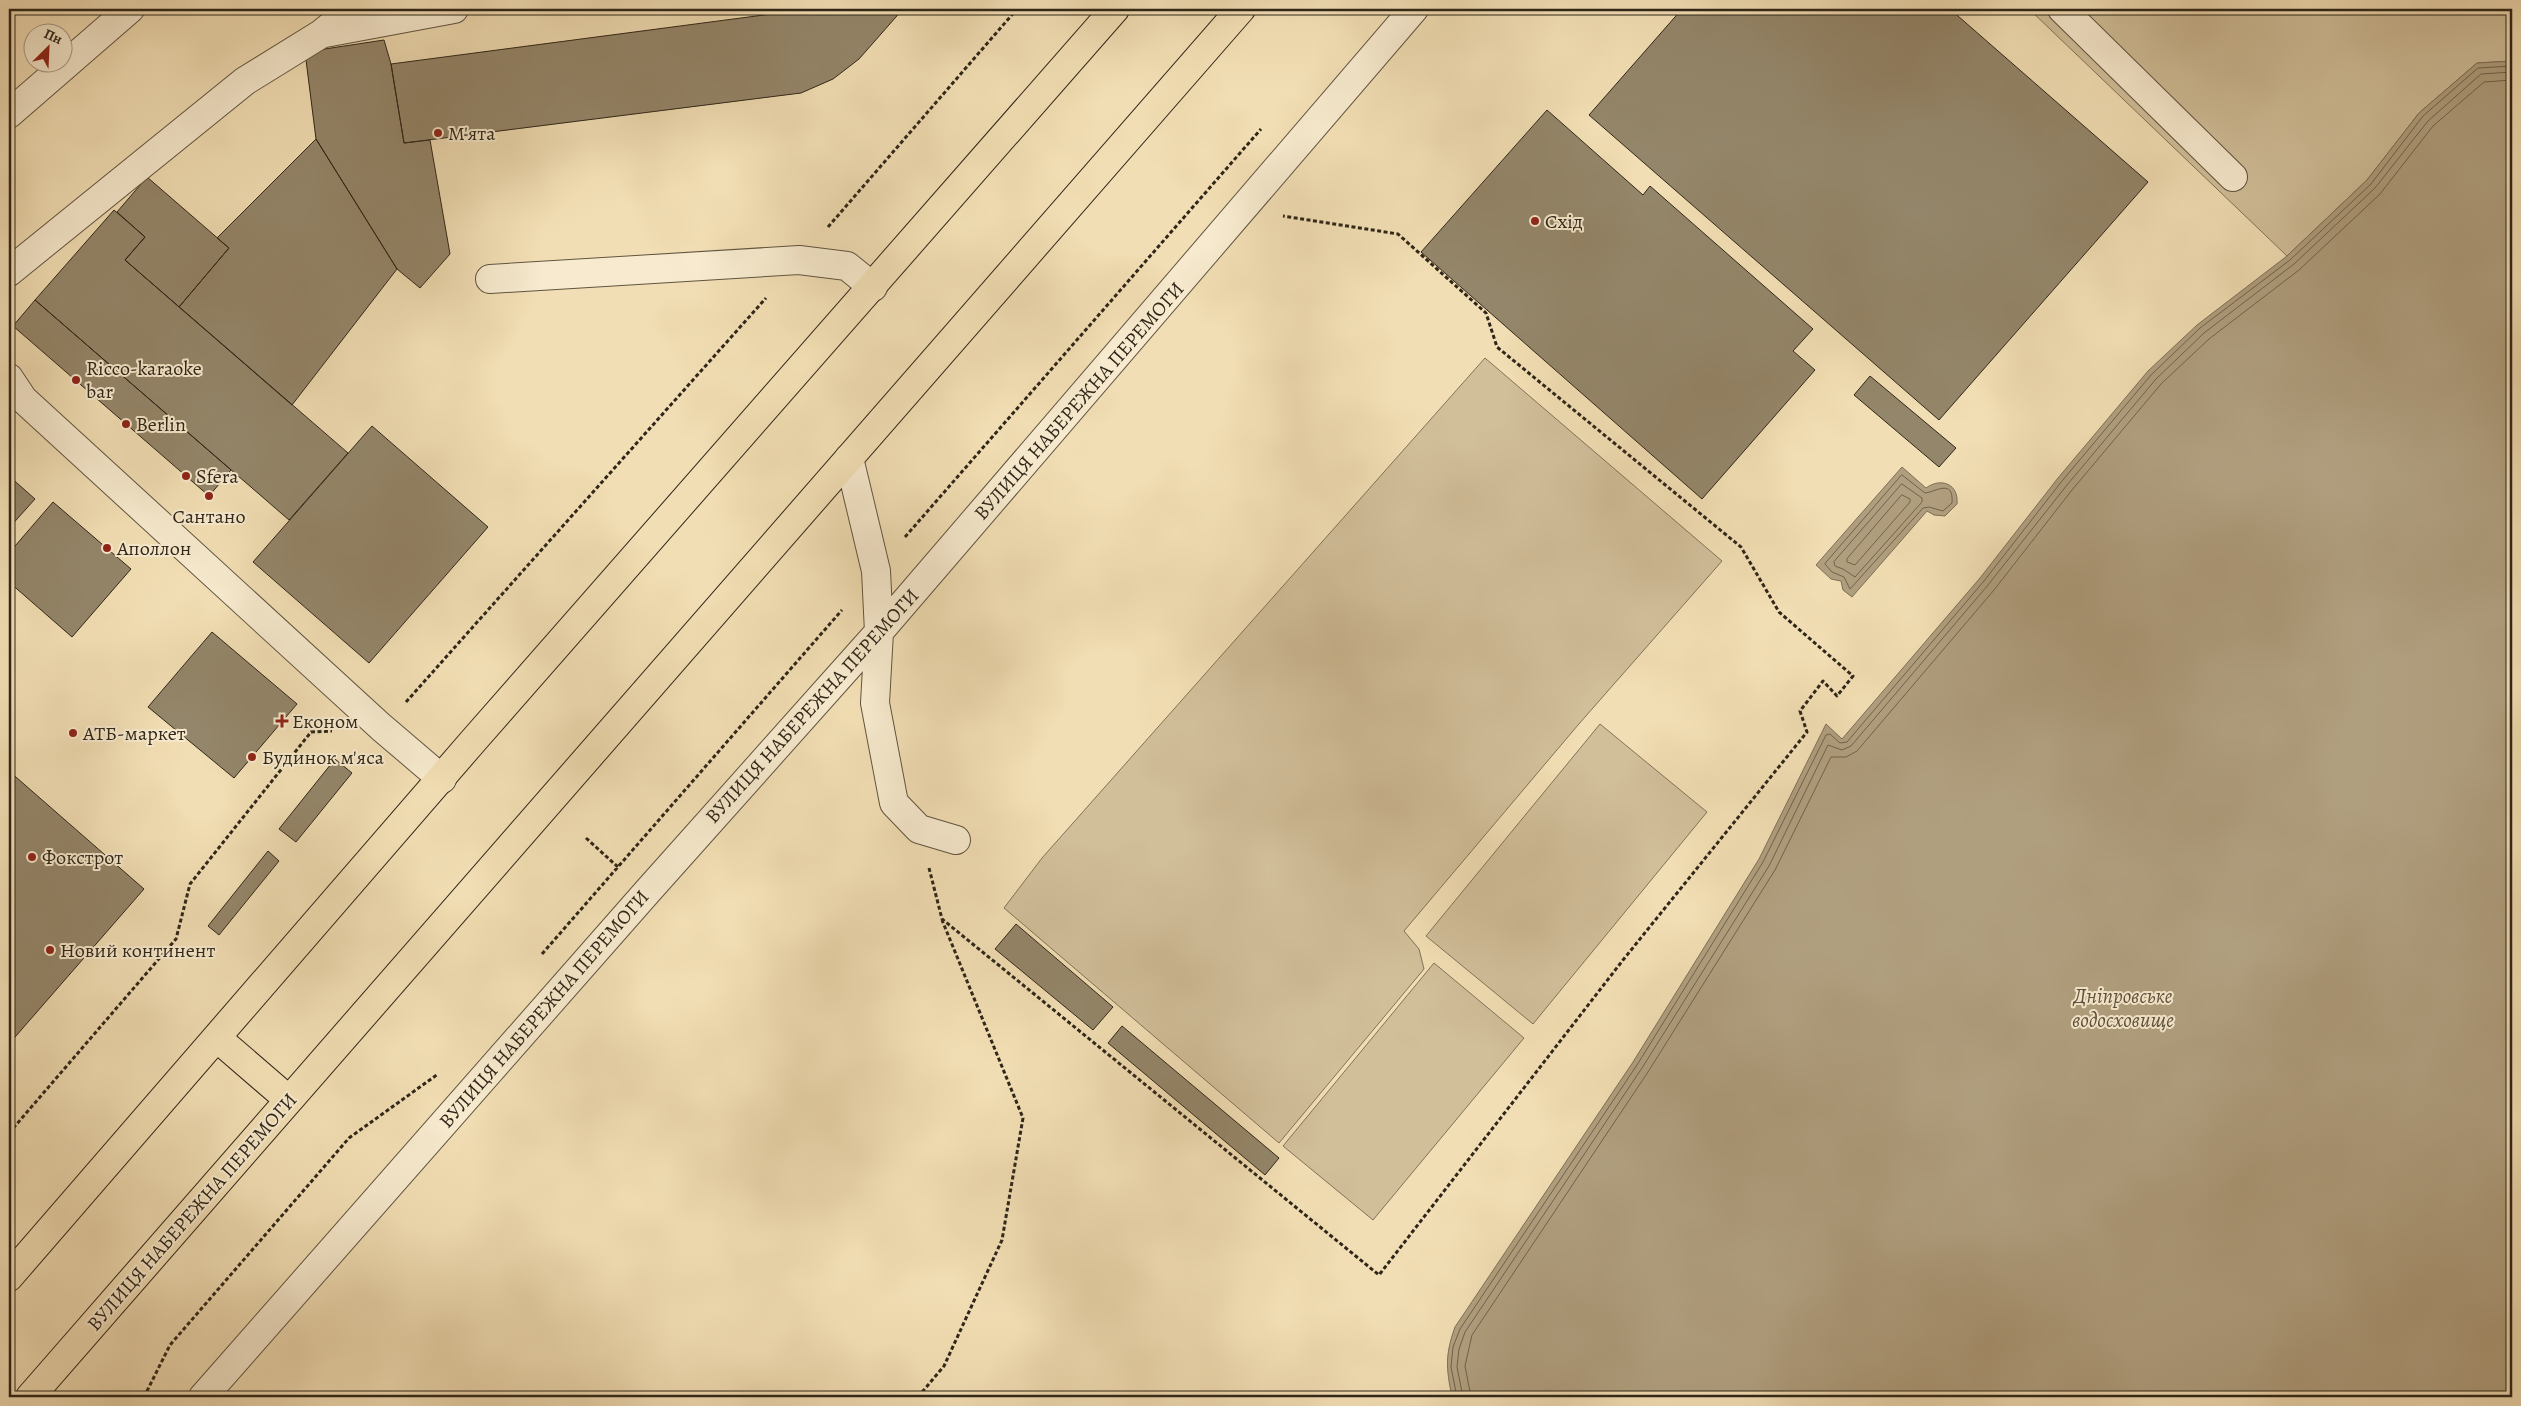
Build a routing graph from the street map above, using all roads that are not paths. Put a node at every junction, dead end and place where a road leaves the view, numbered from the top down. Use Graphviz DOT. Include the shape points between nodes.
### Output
graph roads {
  1 [pos="130,9"];
  2 [pos="352,9"];
  3 [pos="454,9"];
  4 [pos="1115,9"];
  5 [pos="1241,9"];
  6 [pos="1414,9"];
  7 [pos="2062,9"];
  8 [pos="321,34"];
  9 [pos="9,114"];
  10 [pos="2233,177"];
  11 [pos="9,272"];
  12 [pos="490,279"];
  13 [pos="872,287"];
  14 [pos="9,378"];
  15 [pos="848,458"];
  16 [pos="879,632"];
  17 [pos="442,779"];
  18 [pos="956,840"];
  19 [pos="218,1038"];
  20 [pos="289,1100"];
  21 [pos="9,1277"];
  22 [pos="30,1397"];
  23 [pos="203,1397"];
  1 -- 9 [label="street"];
  2 -- 8 [label="street"];
  3 -- 8 [label="street"];
  4 -- 13 [label="main road"];
  5 -- 15 [label="main road, ВУЛИЦЯ НАБЕРЕЖНА ПЕРЕМОГИ"];
  6 -- 16 [label="street, ВУЛИЦЯ НАБЕРЕЖНА ПЕРЕМОГИ"];
  7 -- 10 [label="street"];
  8 -- 11 [label="street" via="246,81"];
  12 -- 13 [label="street" via="799,260 847,266"];
  13 -- 17 [label="main road"];
  14 -- 17 [label="street" via="23,399"];
  15 -- 16 [label="street" via="876,570"];
  15 -- 20 [label="main road, ВУЛИЦЯ НАБЕРЕЖНА ПЕРЕМОГИ"];
  16 -- 18 [label="street" via="875,703 894,802 919,829"];
  16 -- 23 [label="street, ВУЛИЦЯ НАБЕРЕЖНА ПЕРЕМОГИ"];
  17 -- 19 [label="main road"];
  19 -- 20 [label="main road"];
  19 -- 21 [label="main road"];
  20 -- 22 [label="main road, ВУЛИЦЯ НАБЕРЕЖНА ПЕРЕМОГИ"];
}
